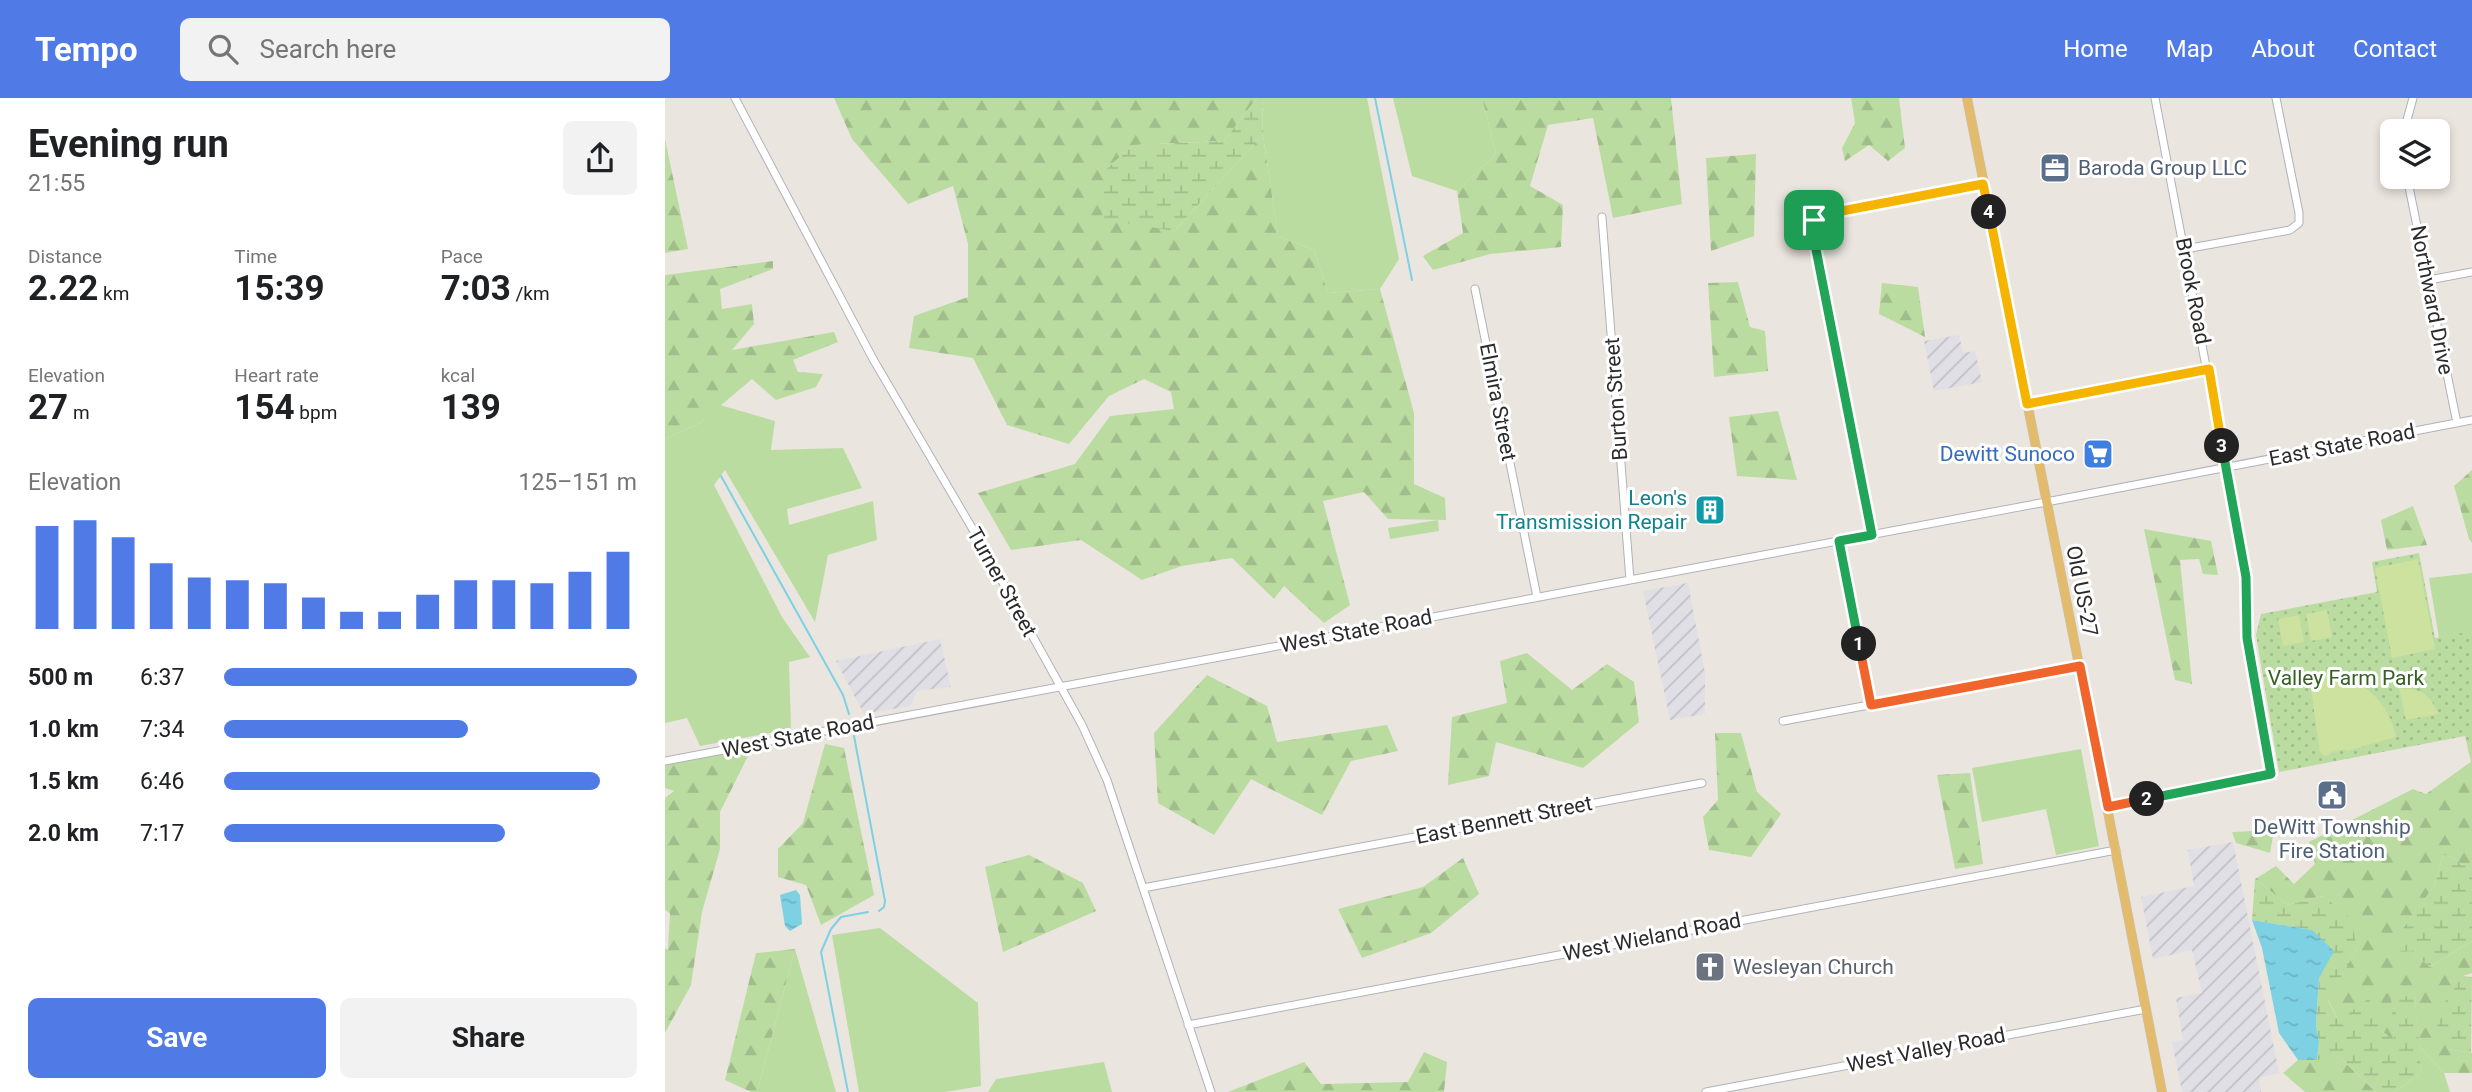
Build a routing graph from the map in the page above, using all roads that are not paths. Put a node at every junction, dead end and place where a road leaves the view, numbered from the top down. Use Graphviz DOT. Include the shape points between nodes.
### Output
graph roads {
  1 [pos="735,98"];
  2 [pos="1966,98"];
  3 [pos="2155,98"];
  4 [pos="2276,98"];
  5 [pos="2413,98"];
  6 [pos="2407,119"];
  7 [pos="1983,184"];
  8 [pos="2409,189"];
  9 [pos="1602,217"];
  10 [pos="2185,249"];
  11 [pos="2472,272"];
  12 [pos="2428,280"];
  13 [pos="1475,289"];
  14 [pos="2209,369"];
  15 [pos="2027,404"];
  16 [pos="2472,420"];
  17 [pos="2457,423"];
  18 [pos="2226,467"];
  19 [pos="2046,502"];
  20 [pos="1872,535"];
  21 [pos="1839,541"];
  22 [pos="1630,580"];
  23 [pos="1537,597"];
  24 [pos="2080,666"];
  25 [pos="1060,686"];
  26 [pos="1871,705"];
  27 [pos="1783,722"];
  28 [pos="665,761"];
  29 [pos="1702,783"];
  30 [pos="2108,807"];
  31 [pos="2116,850"];
  32 [pos="1143,888"];
  33 [pos="2146,1009"];
  34 [pos="1188,1025"];
  35 [pos="1211,1092"];
  36 [pos="1706,1092"];
  37 [pos="2162,1092"];
  1 -- 25 [label="street, Turner Street" via="873,359"];
  2 -- 7 [label="main road, Old US-27"];
  3 -- 10 [label="street, Brook Road"];
  4 -- 10 [label="street" via="2299,223 2290,230"];
  5 -- 6 [label="street"];
  7 -- 15 [label="main road, Old US-27"];
  7 -- 20 [label="street" via="1814,220 1812,229"];
  8 -- 12 [label="street, Northward Drive"];
  9 -- 22 [label="street, Burton Street"];
  10 -- 14 [label="street, Brook Road"];
  11 -- 12 [label="street"];
  12 -- 17 [label="street, Northward Drive"];
  13 -- 23 [label="street, Elmira Street"];
  14 -- 15 [label="street"];
  14 -- 18 [label="street, Brook Road"];
  15 -- 19 [label="main road, Old US-27"];
  16 -- 17 [label="street, East State Road"];
  17 -- 18 [label="street, East State Road"];
  18 -- 19 [label="street, East State Road"];
  18 -- 30 [label="street, Brook Road" via="2246,577 2247,638 2271,774"];
  19 -- 20 [label="street, West State Road"];
  19 -- 24 [label="main road, Old US-27"];
  20 -- 21 [label="street, West State Road"];
  21 -- 22 [label="street, West State Road"];
  21 -- 26 [label="street"];
  22 -- 23 [label="street, West State Road"];
  23 -- 25 [label="street, West State Road"];
  24 -- 26 [label="street"];
  24 -- 30 [label="main road, Old US-27"];
  25 -- 28 [label="street, West State Road"];
  25 -- 32 [label="street, Turner Street" via="1101,765"];
  26 -- 27 [label="street"];
  29 -- 32 [label="street, East Bennett Street"];
  30 -- 31 [label="main road, Old US-27"];
  31 -- 33 [label="main road, Old US-27"];
  31 -- 34 [label="street, West Wieland Road"];
  32 -- 34 [label="street, Turner Street"];
  33 -- 36 [label="street, West Valley Road"];
  33 -- 37 [label="main road, Old US-27"];
  34 -- 35 [label="street, Turner Street"];
}
